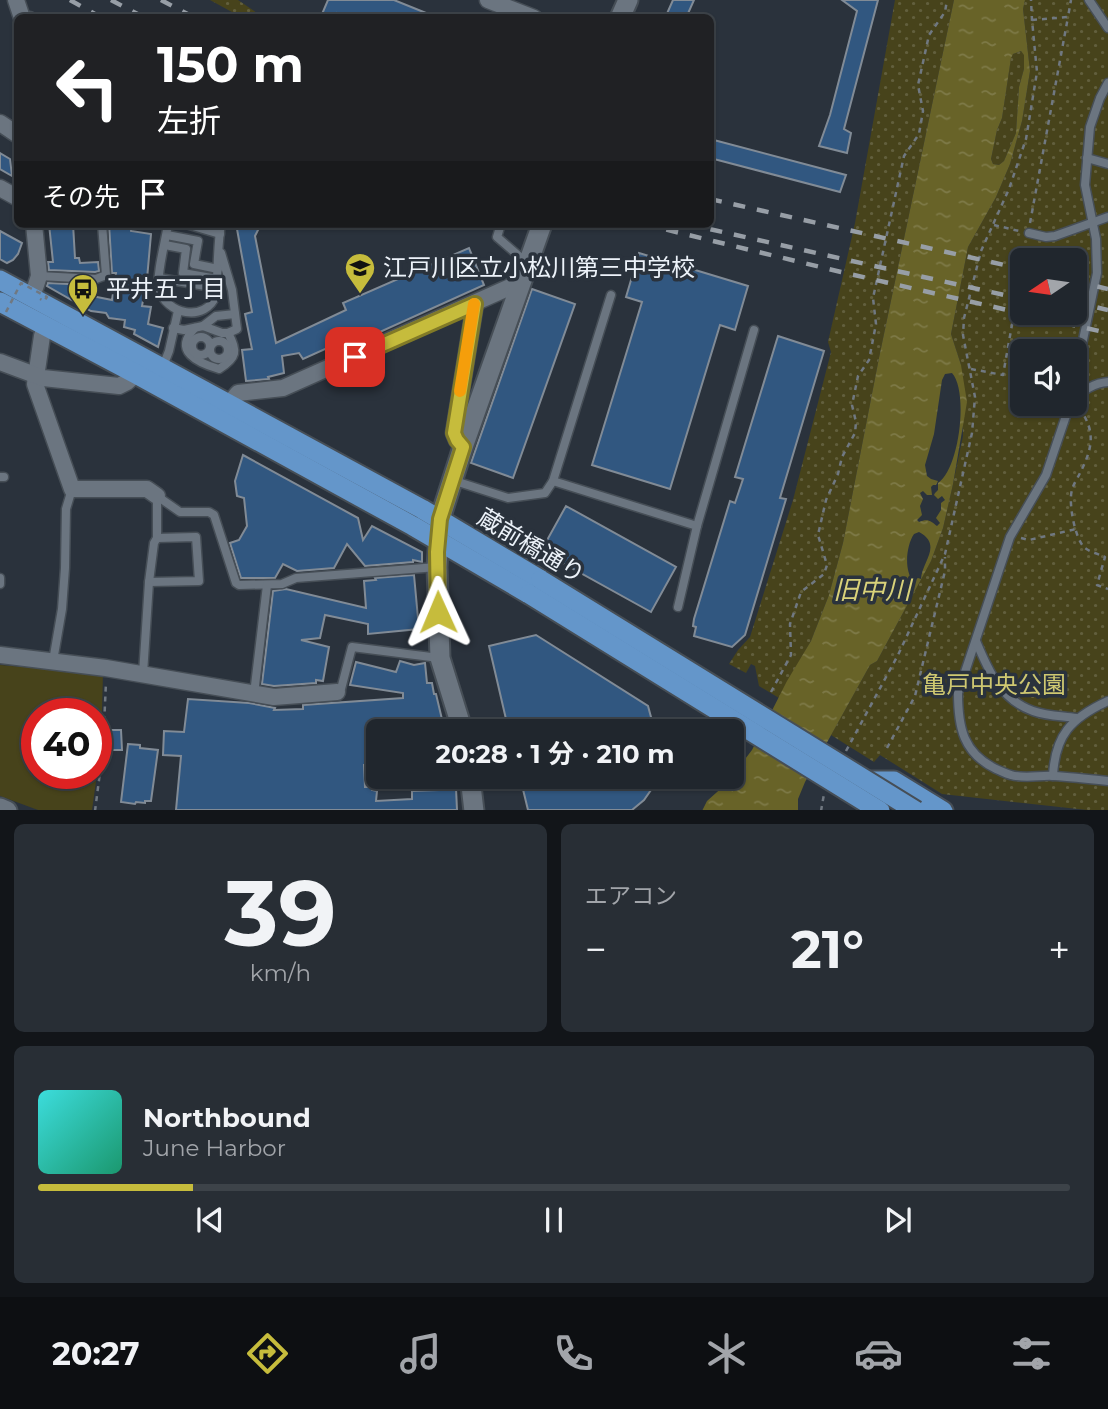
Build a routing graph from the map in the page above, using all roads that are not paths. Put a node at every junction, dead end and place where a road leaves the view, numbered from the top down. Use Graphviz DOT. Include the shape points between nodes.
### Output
graph roads {
  1 [pos="16,0"];
  2 [pos="488,0"];
  3 [pos="1089,0"];
  4 [pos="27,14"];
  5 [pos="524,14"];
  6 [pos="1108,28"];
  7 [pos="1108,83"];
  8 [pos="1087,158"];
  9 [pos="1108,164"];
  10 [pos="1108,217"];
  11 [pos="1093,222"];
  12 [pos="34,228"];
  13 [pos="102,228"];
  14 [pos="168,228"];
  15 [pos="200,228"];
  16 [pos="221,228"];
  17 [pos="500,228"];
  18 [pos="540,228"];
  19 [pos="1029,233"];
  20 [pos="220,234"];
  21 [pos="167,235"];
  22 [pos="165,245"];
  23 [pos="219,247"];
  24 [pos="527,263"];
  25 [pos="218,274"];
  26 [pos="39,276"];
  27 [pos="159,278"];
  28 [pos="0,280"];
  29 [pos="521,282"];
  30 [pos="217,288"];
  31 [pos="611,295"];
  32 [pos="36,298"];
  33 [pos="210,304"];
  34 [pos="475,304"];
  35 [pos="3,307"];
  36 [pos="178,311"];
  37 [pos="235,314"];
  38 [pos="216,316"];
  39 [pos="46,326"];
  40 [pos="201,327"];
  41 [pos="173,328"];
  42 [pos="754,330"];
  43 [pos="228,333"];
  44 [pos="205,337"];
  45 [pos="1083,339"];
  46 [pos="210,348"];
  47 [pos="0,362"];
  48 [pos="216,363"];
  49 [pos="162,369"];
  50 [pos="136,374"];
  51 [pos="36,376"];
  52 [pos="1108,382"];
  53 [pos="1087,389"];
  54 [pos="228,405"];
  55 [pos="1067,416"];
  56 [pos="463,447"];
  57 [pos="452,480"];
  58 [pos="553,481"];
  59 [pos="72,489"];
  60 [pos="157,496"];
  61 [pos="440,519"];
  62 [pos="697,526"];
  63 [pos="157,538"];
  64 [pos="438,541"];
  65 [pos="437,567"];
  66 [pos="149,582"];
  67 [pos="267,585"];
  68 [pos="535,587"];
  69 [pos="678,607"];
  70 [pos="976,641"];
  71 [pos="0,655"];
  72 [pos="440,658"];
  73 [pos="53,662"];
  74 [pos="143,674"];
  75 [pos="337,692"];
  76 [pos="254,694"];
  77 [pos="1108,701"];
  78 [pos="1076,718"];
  79 [pos="459,719"];
  80 [pos="1053,776"];
  81 [pos="1108,781"];
  82 [pos="471,789"];
  83 [pos="865,797"];
  84 [pos="0,808"];
  85 [pos="7,810"];
  86 [pos="474,810"];
  87 [pos="880,810"];
  88 [pos="916,810"];
  89 [pos="943,810"];
  1 -- 4 [label="street"];
  2 -- 5 [label="street"];
  3 -- 6 [label="lane"];
  7 -- 8 [label="lane" via="1090,127"];
  8 -- 9 [label="lane"];
  8 -- 11 [label="lane" via="1085,185"];
  10 -- 11 [label="lane"];
  11 -- 19 [label="lane" via="1055,236"];
  11 -- 45 [label="lane" via="1097,273"];
  12 -- 26 [label="street"];
  13 -- 26 [label="lane" via="106,275 96,279"];
  14 -- 21 [label="lane"];
  15 -- 20 [label="lane"];
  16 -- 20 [label="lane"];
  17 -- 24 [label="lane" via="497,237"];
  18 -- 24 [label="street"];
  20 -- 23 [label="lane"];
  21 -- 22 [label="lane"];
  21 -- 25 [label="lane" via="198,241 194,264"];
  22 -- 25 [label="lane" via="186,250 183,273"];
  22 -- 27 [label="lane"];
  23 -- 25 [label="lane"];
  23 -- 37 [label="lane"];
  24 -- 29 [label="street"];
  25 -- 30 [label="lane"];
  26 -- 32 [label="street"];
  27 -- 30 [label="lane"];
  27 -- 36 [label="lane" via="161,296"];
  28 -- 32 [label="main road, 蔵前橋通り"];
  29 -- 34 [label="street"];
  29 -- 56 [label="street"];
  30 -- 33 [label="lane"];
  31 -- 58 [label="lane"];
  32 -- 49 [label="main road, 蔵前橋通り"];
  33 -- 36 [label="lane" via="195,313"];
  33 -- 38 [label="lane"];
  34 -- 54 [label="street" via="284,388 238,393"];
  34 -- 56 [label="street" via="454,433"];
  35 -- 39 [label="main road, 蔵前橋通り"];
  36 -- 41 [label="lane"];
  37 -- 38 [label="lane"];
  37 -- 43 [label="lane" via="237,329"];
  38 -- 40 [label="lane"];
  39 -- 50 [label="main road, 蔵前橋通り"];
  39 -- 51 [label="street"];
  40 -- 41 [label="lane"];
  40 -- 43 [label="lane"];
  40 -- 44 [label="lane"];
  40 -- 48 [label="lane" via="189,334 187,352"];
  41 -- 49 [label="lane"];
  42 -- 62 [label="lane"];
  43 -- 48 [label="lane" via="234,343 232,361 219,369"];
  44 -- 46 [label="lane"];
  44 -- 46 [label="lane" via="194,340 193,351 203,355"];
  46 -- 48 [label="lane"];
  46 -- 48 [label="lane" via="220,341 227,346 227,356"];
  47 -- 51 [label="street"];
  49 -- 54 [label="main road, 蔵前橋通り"];
  50 -- 51 [label="street" via="119,386"];
  50 -- 64 [label="main road, 蔵前橋通り"];
  51 -- 59 [label="street"];
  52 -- 53 [label="lane"];
  54 -- 61 [label="main road, 蔵前橋通り"];
  55 -- 70 [label="lane" via="1046,475 1010,537"];
  56 -- 57 [label="street"];
  57 -- 58 [label="lane" via="508,498 545,493"];
  57 -- 61 [label="street"];
  58 -- 62 [label="lane"];
  59 -- 60 [label="street" via="147,489"];
  59 -- 73 [label="lane" via="66,509 62,609"];
  60 -- 63 [label="lane"];
  60 -- 67 [label="lane" via="180,512 214,515 236,583"];
  61 -- 64 [label="street"];
  61 -- 68 [label="main road, 蔵前橋通り"];
  62 -- 69 [label="lane"];
  63 -- 66 [label="lane"];
  63 -- 66 [label="lane" via="196,537 199,582"];
  64 -- 65 [label="street"];
  64 -- 68 [label="main road, 蔵前橋通り"];
  65 -- 67 [label="lane" via="296,578"];
  65 -- 72 [label="street"];
  66 -- 74 [label="lane"];
  67 -- 76 [label="lane"];
  68 -- 83 [label="main road, 蔵前橋通り, bridge"];
  70 -- 78 [label="lane" via="995,681 1017,704 1034,712"];
  70 -- 80 [label="lane" via="958,693 958,715 970,749 986,764 1012,776"];
  71 -- 73 [label="street"];
  72 -- 75 [label="lane" via="352,647"];
  72 -- 79 [label="street"];
  73 -- 74 [label="street"];
  74 -- 76 [label="street"];
  75 -- 76 [label="street" via="274,698"];
  77 -- 78 [label="lane"];
  78 -- 80 [label="lane" via="1061,738"];
  80 -- 81 [label="lane"];
  82 -- 86 [label="street"];
  83 -- 87 [label="main road, 蔵前橋通り, bridge"];
  83 -- 88 [label="main road, 蔵前橋通り, bridge"];
  83 -- 89 [label="main road" via="894,781"];
  84 -- 85 [label="street"];
}
